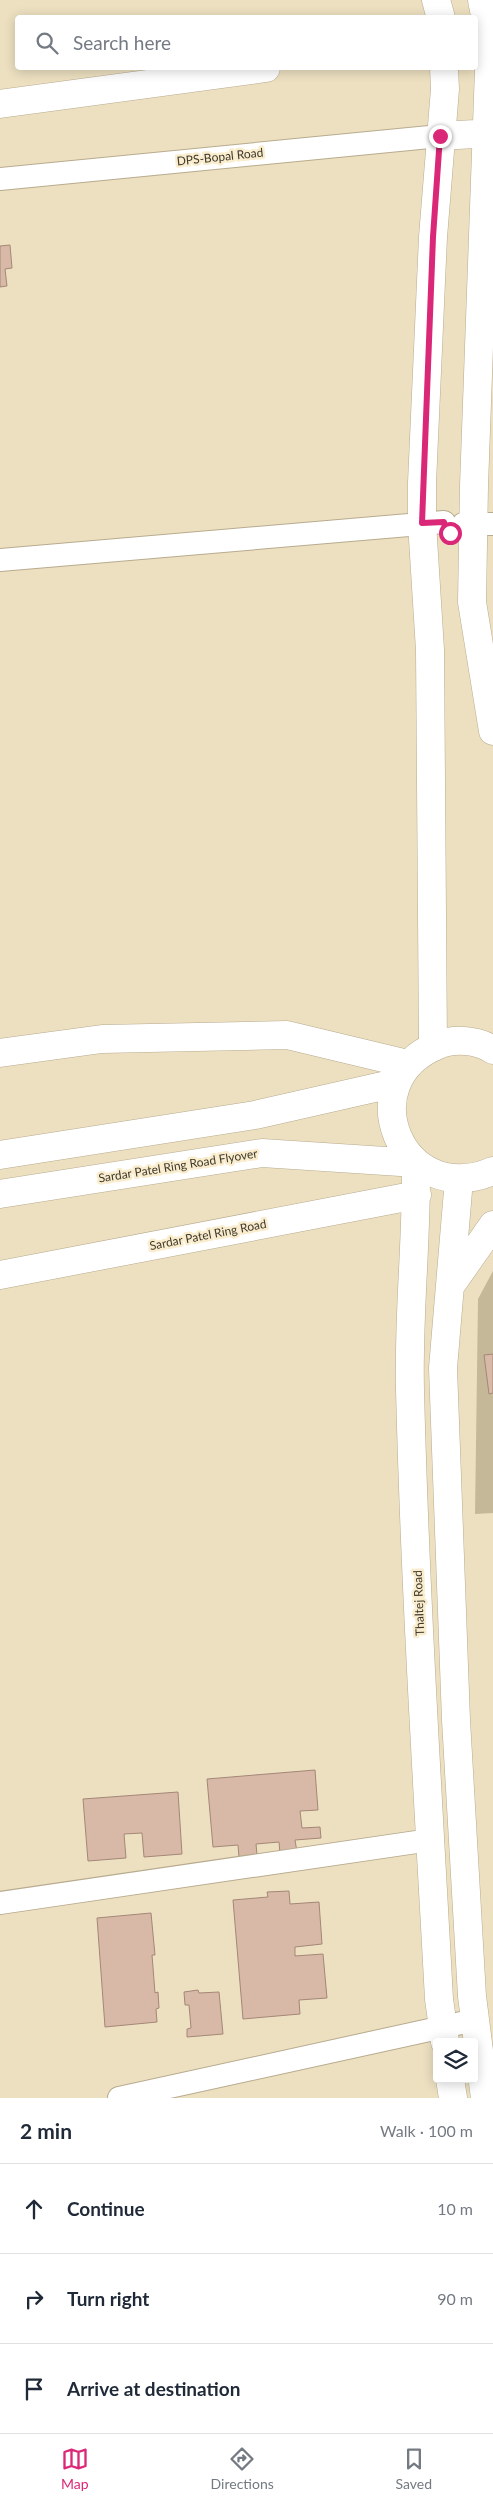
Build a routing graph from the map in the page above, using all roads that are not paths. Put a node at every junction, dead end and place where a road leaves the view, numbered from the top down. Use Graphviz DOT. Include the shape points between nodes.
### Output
graph roads {
  1 [pos="436,0"];
  2 [pos="482,0"];
  3 [pos="440,15"];
  4 [pos="486,41"];
  5 [pos="251,70"];
  6 [pos="444,70"];
  7 [pos="0,104"];
  8 [pos="490,133"];
  9 [pos="440,136"];
  10 [pos="0,179"];
  11 [pos="459,524"];
  12 [pos="0,560"];
  13 [pos="493,731"];
  14 [pos="433,1047"];
  15 [pos="493,1050"];
  16 [pos="0,1053"];
  17 [pos="402,1074"];
  18 [pos="0,1154"];
  19 [pos="416,1164"];
  20 [pos="493,1171"];
  21 [pos="459,1180"];
  22 [pos="0,1194"];
  23 [pos="417,1195"];
  24 [pos="493,1225"];
  25 [pos="0,1275"];
  26 [pos="450,1285"];
  27 [pos="430,1840"];
  28 [pos="0,1903"];
  29 [pos="475,2020"];
  30 [pos="444,2035"];
  31 [pos="450,2083"];
  32 [pos="119,2098"];
  33 [pos="452,2098"];
  34 [pos="486,2098"];
  1 -- 3 [label="main road"];
  2 -- 4 [label="main road"];
  4 -- 8 [label="main road"];
  5 -- 7 [label="main road"];
  6 -- 9 [label="main road"];
  8 -- 9 [label="main road"];
  8 -- 11 [label="main road"];
  9 -- 10 [label="street, DPS-Bopal Road"];
  9 -- 11 [label="main road" via="432,247"];
  11 -- 12 [label="street"];
  11 -- 13 [label="main road"];
  11 -- 14 [label="main road" via="430,650"];
  14 -- 15 [label="main road" via="444,1042 466,1041"];
  14 -- 17 [label="main road" via="424,1050"];
  16 -- 17 [label="main road" via="102,1039 287,1035"];
  17 -- 18 [label="main road" via="256,1115"];
  17 -- 19 [label="main road" via="391,1104 393,1126 402,1147"];
  19 -- 21 [label="main road" via="429,1172"];
  19 -- 22 [label="main road, Sardar Patel Ring Road Flyover" via="262,1153"];
  19 -- 23 [label="main road, Thaltej Road"];
  20 -- 21 [label="main road"];
  21 -- 26 [label="main road"];
  23 -- 25 [label="main road, Sardar Patel Ring Road"];
  23 -- 27 [label="main road, Thaltej Road" via="410,1307 410,1389"];
  24 -- 26 [label="main road"];
  26 -- 29 [label="main road" via="443,1368 456,1720"];
  27 -- 28 [label="street"];
  27 -- 30 [label="main road, Thaltej Road"];
  29 -- 30 [label="street"];
  29 -- 34 [label="main road"];
  30 -- 32 [label="street"];
  31 -- 33 [label="main road"];
}
